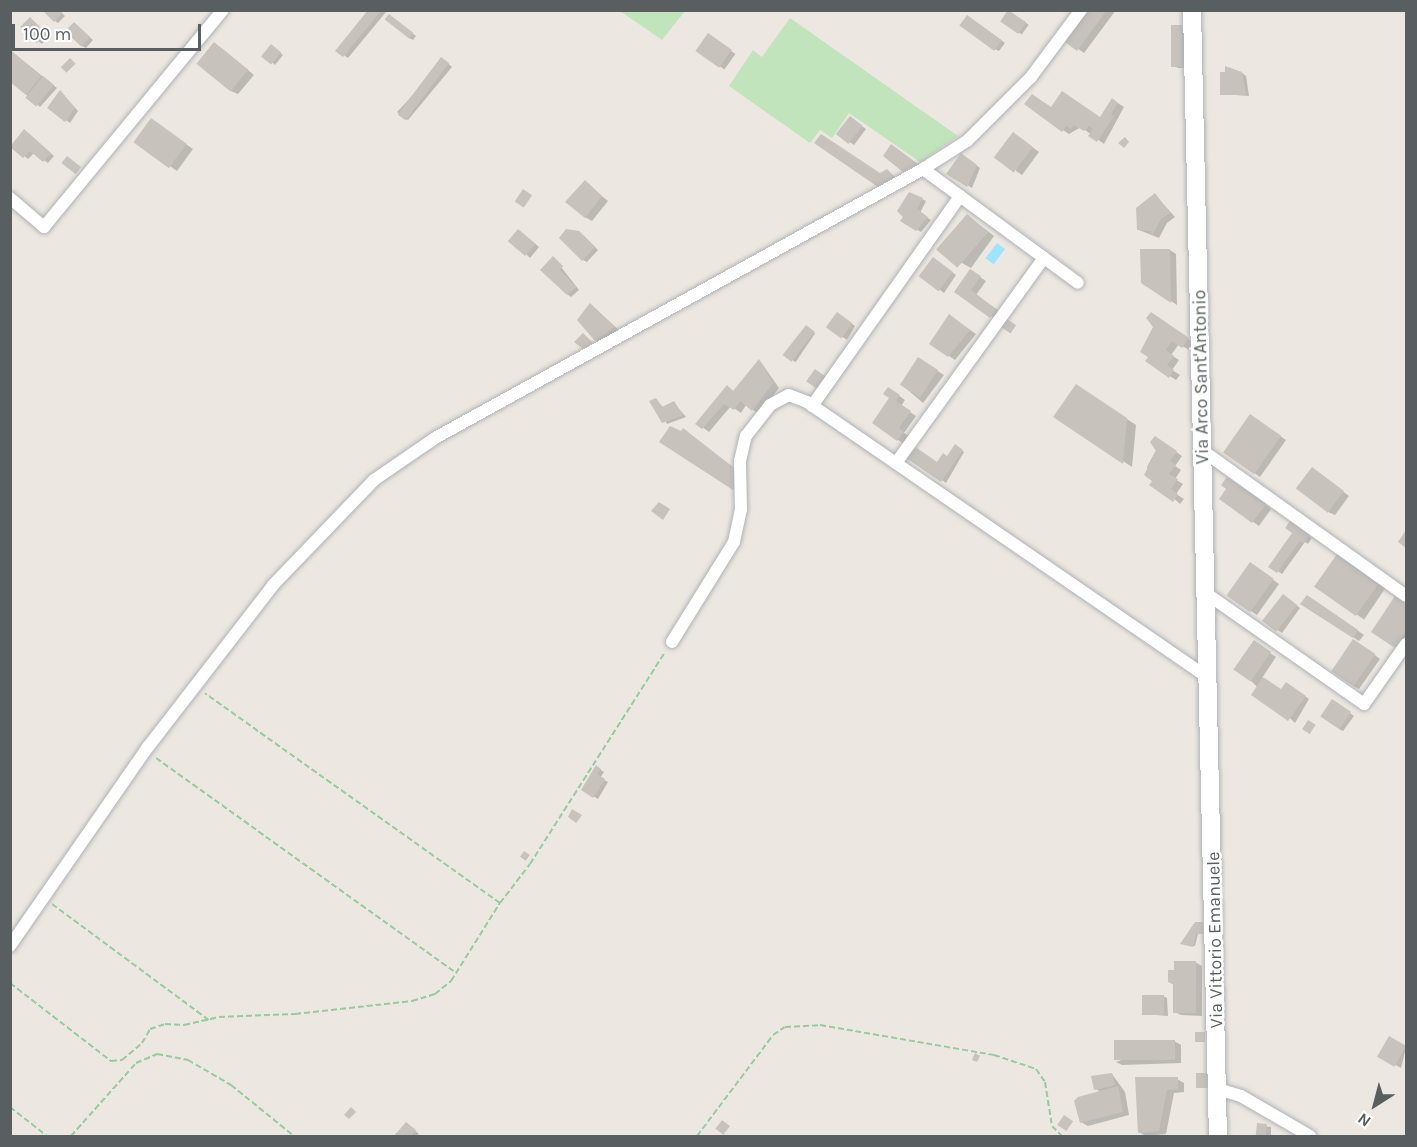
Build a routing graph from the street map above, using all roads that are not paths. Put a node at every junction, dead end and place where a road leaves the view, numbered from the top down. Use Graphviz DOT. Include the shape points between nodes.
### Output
graph roads {
  1 [pos="223,10"];
  2 [pos="1081,10"];
  3 [pos="1192,10"];
  4 [pos="923,170"];
  5 [pos="960,196"];
  6 [pos="10,198"];
  7 [pos="1044,258"];
  8 [pos="1078,283"];
  9 [pos="812,406"];
  10 [pos="1203,451"];
  11 [pos="896,463"];
  12 [pos="1207,594"];
  13 [pos="1407,596"];
  14 [pos="672,642"];
  15 [pos="1407,644"];
  16 [pos="1210,679"];
  17 [pos="1212,744"];
  18 [pos="10,946"];
  19 [pos="1218,1089"];
  20 [pos="1218,1137"];
  21 [pos="1310,1137"];
  1 -- 6 [label="street" via="44,227"];
  2 -- 4 [label="street" via="1007,103 967,141"];
  3 -- 10 [label="street, Via Arco Sant'Antonio"];
  4 -- 5 [label="street"];
  4 -- 18 [label="street" via="435,438 374,480 266,594 148,747"];
  5 -- 7 [label="street"];
  5 -- 9 [label="street"];
  7 -- 8 [label="street"];
  7 -- 11 [label="street"];
  9 -- 11 [label="street"];
  9 -- 14 [label="street" via="789,395 770,405 746,436 740,461 741,510 734,542"];
  10 -- 12 [label="street, Via Arco Sant'Antonio"];
  10 -- 13 [label="street"];
  11 -- 16 [label="street"];
  12 -- 15 [label="street" via="1364,704"];
  12 -- 16 [label="street, Via Arco Sant'Antonio"];
  16 -- 17 [label="street, Via Arco Sant'Antonio"];
  17 -- 19 [label="street, Via Vittorio Emanuele"];
  19 -- 20 [label="street, Via Vittorio Emanuele"];
  19 -- 21 [label="street" via="1241,1096"];
}
